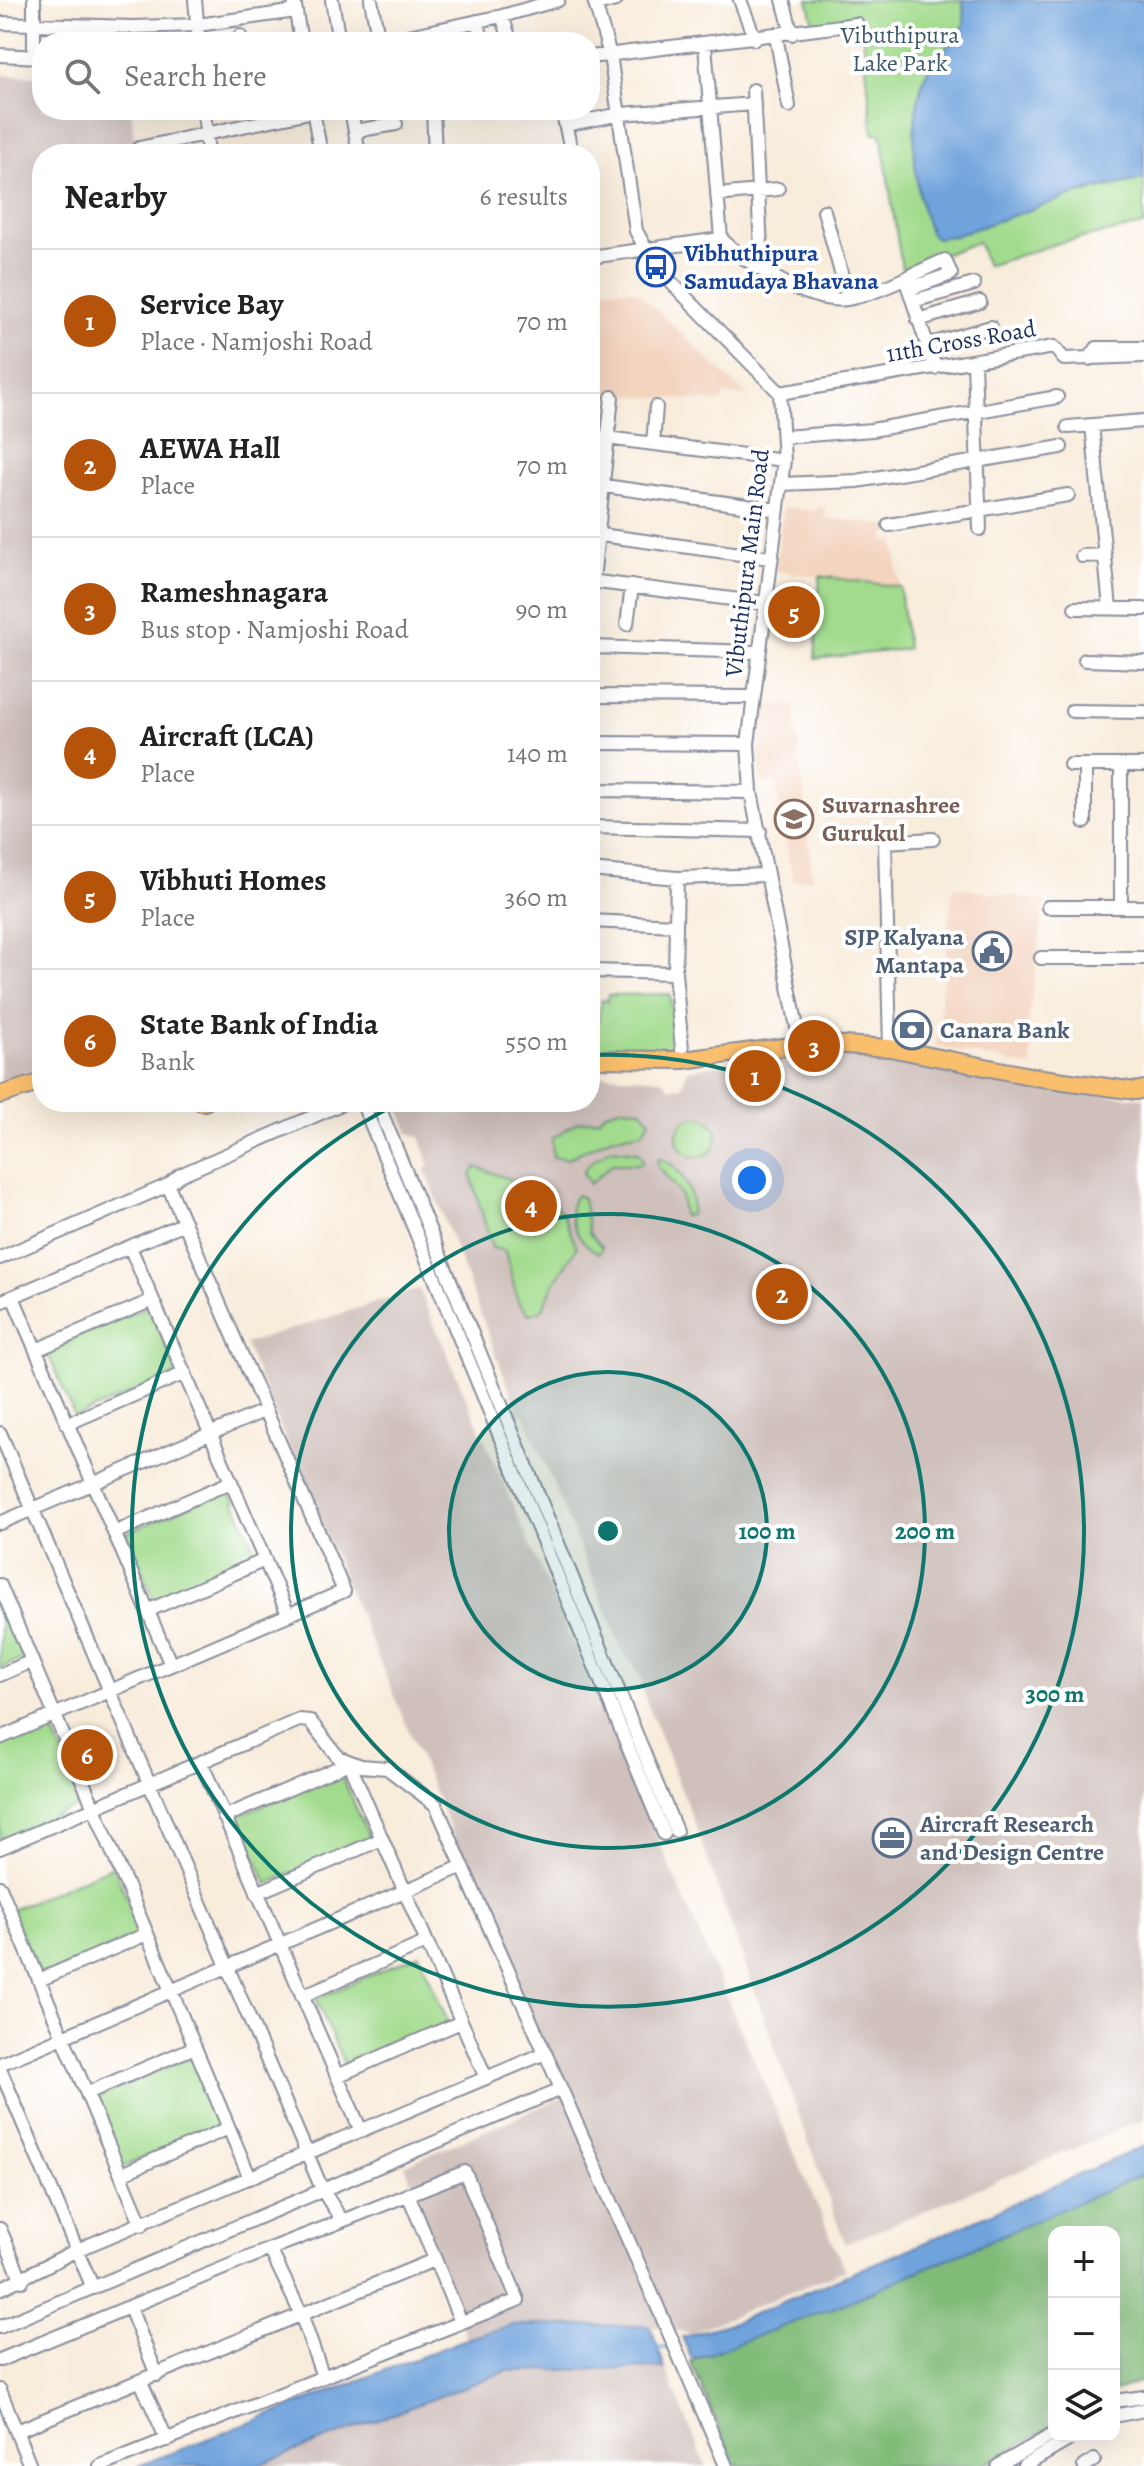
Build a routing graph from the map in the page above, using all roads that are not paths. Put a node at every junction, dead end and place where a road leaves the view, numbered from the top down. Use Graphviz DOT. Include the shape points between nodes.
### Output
graph roads {
  1 [pos="34,0"];
  2 [pos="195,0"];
  3 [pos="332,0"];
  4 [pos="371,0"];
  5 [pos="558,0"];
  6 [pos="616,0"];
  7 [pos="740,0"];
  8 [pos="783,0"];
  9 [pos="595,2"];
  10 [pos="295,6"];
  11 [pos="507,10"];
  12 [pos="477,21"];
  13 [pos="0,23"];
  14 [pos="35,24"];
  15 [pos="857,24"];
  16 [pos="198,25"];
  17 [pos="36,32"];
  18 [pos="198,32"];
  19 [pos="299,32"];
  20 [pos="337,32"];
  21 [pos="377,32"];
  22 [pos="426,32"];
  23 [pos="480,32"];
  24 [pos="510,32"];
  25 [pos="792,34"];
  26 [pos="776,36"];
  27 [pos="755,39"];
  28 [pos="705,45"];
  29 [pos="0,55"];
  30 [pos="610,55"];
  31 [pos="600,56"];
  32 [pos="32,57"];
  33 [pos="753,90"];
  34 [pos="754,104"];
  35 [pos="789,106"];
  36 [pos="710,108"];
  37 [pos="621,114"];
  38 [pos="600,118"];
  39 [pos="204,120"];
  40 [pos="273,120"];
  41 [pos="315,120"];
  42 [pos="353,120"];
  43 [pos="433,120"];
  44 [pos="564,120"];
  45 [pos="590,120"];
  46 [pos="396,124"];
  47 [pos="565,125"];
  48 [pos="355,131"];
  49 [pos="205,135"];
  50 [pos="159,144"];
  51 [pos="206,144"];
  52 [pos="319,144"];
  53 [pos="357,144"];
  54 [pos="435,144"];
  55 [pos="570,144"];
  56 [pos="778,189"];
  57 [pos="759,192"];
  58 [pos="717,195"];
  59 [pos="824,211"];
  60 [pos="721,239"];
  61 [pos="644,248"];
  62 [pos="600,255"];
  63 [pos="762,269"];
  64 [pos="974,284"];
  65 [pos="909,289"];
  66 [pos="848,298"];
  67 [pos="980,302"];
  68 [pos="918,320"];
  69 [pos="991,327"];
  70 [pos="927,345"];
  71 [pos="1144,348"];
  72 [pos="1144,356"];
  73 [pos="1089,359"];
  74 [pos="974,362"];
  75 [pos="935,368"];
  76 [pos="780,393"];
  77 [pos="612,397"];
  78 [pos="1057,397"];
  79 [pos="656,407"];
  80 [pos="976,413"];
  81 [pos="1144,422"];
  82 [pos="1092,425"];
  83 [pos="1068,427"];
  84 [pos="600,437"];
  85 [pos="784,437"];
  86 [pos="608,438"];
  87 [pos="653,444"];
  88 [pos="1061,447"];
  89 [pos="784,460"];
  90 [pos="978,461"];
  91 [pos="600,469"];
  92 [pos="781,484"];
  93 [pos="600,486"];
  94 [pos="1068,495"];
  95 [pos="980,509"];
  96 [pos="777,510"];
  97 [pos="889,525"];
  98 [pos="980,529"];
  99 [pos="600,535"];
  100 [pos="1105,555"];
  101 [pos="1082,556"];
  102 [pos="770,558"];
  103 [pos="600,582"];
  104 [pos="632,586"];
  105 [pos="763,603"];
  106 [pos="1075,608"];
  107 [pos="1110,608"];
  108 [pos="1144,609"];
  109 [pos="627,624"];
  110 [pos="600,647"];
  111 [pos="758,652"];
  112 [pos="1085,660"];
  113 [pos="1144,662"];
  114 [pos="600,696"];
  115 [pos="754,697"];
  116 [pos="1072,711"];
  117 [pos="1144,712"];
  118 [pos="600,743"];
  119 [pos="748,744"];
  120 [pos="1070,765"];
  121 [pos="1085,765"];
  122 [pos="1121,765"];
  123 [pos="1144,765"];
  124 [pos="600,790"];
  125 [pos="751,792"];
  126 [pos="1085,822"];
  127 [pos="600,827"];
  128 [pos="760,831"];
  129 [pos="933,839"];
  130 [pos="600,871"];
  131 [pos="766,875"];
  132 [pos="677,878"];
  133 [pos="1048,907"];
  134 [pos="1121,907"];
  135 [pos="1144,907"];
  136 [pos="600,921"];
  137 [pos="675,925"];
  138 [pos="1041,958"];
  139 [pos="1144,958"];
  140 [pos="600,972"];
  141 [pos="675,973"];
  142 [pos="800,1043"];
  143 [pos="890,1048"];
  144 [pos="600,1059"];
  145 [pos="683,1060"];
  146 [pos="32,1085"];
  147 [pos="1144,1089"];
  148 [pos="0,1095"];
  149 [pos="323,1112"];
  150 [pos="366,1112"];
  151 [pos="381,1112"];
  152 [pos="168,1185"];
  153 [pos="185,1223"];
  154 [pos="130,1247"];
  155 [pos="0,1258"];
  156 [pos="6,1299"];
  157 [pos="153,1300"];
  158 [pos="36,1350"];
  159 [pos="185,1373"];
  160 [pos="266,1410"];
  161 [pos="67,1424"];
  162 [pos="0,1433"];
  163 [pos="211,1433"];
  164 [pos="231,1482"];
  165 [pos="93,1484"];
  166 [pos="32,1510"];
  167 [pos="0,1523"];
  168 [pos="114,1533"];
  169 [pos="265,1560"];
  170 [pos="0,1585"];
  171 [pos="147,1611"];
  172 [pos="288,1614"];
  173 [pos="32,1661"];
  174 [pos="171,1665"];
  175 [pos="0,1675"];
  176 [pos="110,1691"];
  177 [pos="55,1714"];
  178 [pos="0,1738"];
  179 [pos="201,1762"];
  180 [pos="349,1763"];
  181 [pos="149,1784"];
  182 [pos="94,1807"];
  183 [pos="224,1817"];
  184 [pos="382,1839"];
  185 [pos="0,1848"];
  186 [pos="463,1866"];
  187 [pos="0,1887"];
  188 [pos="404,1891"];
  189 [pos="257,1893"];
  190 [pos="147,1934"];
  191 [pos="427,1942"];
  192 [pos="280,1945"];
  193 [pos="227,1967"];
  194 [pos="39,1980"];
  195 [pos="171,1991"];
  196 [pos="302,1996"];
  197 [pos="461,2022"];
  198 [pos="63,2037"];
  199 [pos="195,2047"];
  200 [pos="543,2054"];
  201 [pos="0,2067"];
  202 [pos="337,2076"];
  203 [pos="486,2078"];
  204 [pos="561,2089"];
  205 [pos="87,2093"];
  206 [pos="229,2128"];
  207 [pos="361,2131"];
  208 [pos="307,2154"];
  209 [pos="121,2174"];
  210 [pos="250,2178"];
  211 [pos="322,2189"];
  212 [pos="408,2194"];
  213 [pos="342,2221"];
  214 [pos="142,2225"];
  215 [pos="0,2229"];
  216 [pos="270,2249"];
  217 [pos="77,2250"];
  218 [pos="434,2260"];
  219 [pos="22,2281"];
  220 [pos="93,2288"];
  221 [pos="0,2289"];
  222 [pos="130,2308"];
  223 [pos="301,2314"];
  224 [pos="461,2322"];
  225 [pos="0,2327"];
  226 [pos="0,2360"];
  227 [pos="157,2375"];
  228 [pos="323,2377"];
  229 [pos="141,2382"];
  230 [pos="0,2390"];
  231 [pos="1144,2397"];
  232 [pos="1120,2400"];
  233 [pos="1144,2410"];
  234 [pos="1120,2415"];
  235 [pos="17,2431"];
  236 [pos="1048,2437"];
  237 [pos="167,2440"];
  238 [pos="1065,2442"];
  239 [pos="30,2466"];
  240 [pos="100,2466"];
  241 [pos="726,2466"];
  242 [pos="998,2466"];
  243 [pos="1024,2466"];
  1 -- 14 [label="street"];
  2 -- 16 [label="street"];
  3 -- 20 [label="street"];
  4 -- 21 [label="street"];
  5 -- 11 [label="street"];
  6 -- 9 [label="street"];
  7 -- 27 [label="street"];
  8 -- 25 [label="street"];
  9 -- 30 [label="street"];
  10 -- 16 [label="street"];
  10 -- 19 [label="street"];
  11 -- 12 [label="street"];
  11 -- 24 [label="street"];
  12 -- 22 [label="street"];
  12 -- 23 [label="street"];
  13 -- 14 [label="street"];
  14 -- 16 [label="street"];
  14 -- 17 [label="street"];
  15 -- 25 [label="street"];
  16 -- 18 [label="street"];
  25 -- 26 [label="street"];
  26 -- 27 [label="street"];
  26 -- 35 [label="street"];
  27 -- 28 [label="street"];
  28 -- 30 [label="street"];
  28 -- 36 [label="street"];
  29 -- 32 [label="street"];
  30 -- 31 [label="street"];
  30 -- 37 [label="street"];
  33 -- 34 [label="street"];
  34 -- 36 [label="street"];
  34 -- 57 [label="street"];
  36 -- 37 [label="street"];
  36 -- 58 [label="street"];
  37 -- 38 [label="street"];
  37 -- 61 [label="street" via="636,231"];
  39 -- 49 [label="street"];
  40 -- 49 [label="street"];
  41 -- 52 [label="street"];
  42 -- 48 [label="street"];
  43 -- 54 [label="street"];
  44 -- 47 [label="street"];
  45 -- 47 [label="street"];
  46 -- 48 [label="street"];
  47 -- 55 [label="street"];
  48 -- 53 [label="street"];
  49 -- 50 [label="street"];
  49 -- 51 [label="street"];
  56 -- 57 [label="street"];
  57 -- 58 [label="street"];
  57 -- 63 [label="street"];
  58 -- 60 [label="street"];
  59 -- 66 [label="street"];
  60 -- 61 [label="street"];
  60 -- 63 [label="street"];
  61 -- 62 [label="street"];
  61 -- 76 [label="street" via="656,267"];
  63 -- 66 [label="street" via="790,286"];
  64 -- 65 [label="street"];
  65 -- 66 [label="street"];
  65 -- 68 [label="street"];
  67 -- 68 [label="street"];
  68 -- 70 [label="street"];
  69 -- 70 [label="street"];
  70 -- 75 [label="street"];
  71 -- 73 [label="street" via="1097,348"];
  72 -- 73 [label="street, 11th Cross Road"];
  73 -- 74 [label="street, 11th Cross Road" via="1064,359 1054,347"];
  74 -- 75 [label="street, 11th Cross Road"];
  74 -- 80 [label="street"];
  75 -- 76 [label="street, 11th Cross Road"];
  76 -- 85 [label="street, Vibuthipura Main Road"];
  77 -- 86 [label="street"];
  78 -- 80 [label="street"];
  79 -- 87 [label="street"];
  80 -- 85 [label="street"];
  80 -- 90 [label="street"];
  81 -- 82 [label="street"];
  82 -- 83 [label="street"];
  82 -- 100 [label="street"];
  84 -- 86 [label="street"];
  85 -- 89 [label="street, Vibuthipura Main Road"];
  86 -- 87 [label="street"];
  86 -- 91 [label="street"];
  87 -- 89 [label="street"];
  88 -- 90 [label="street"];
  89 -- 92 [label="street, Vibuthipura Main Road"];
  90 -- 92 [label="street" via="857,481"];
  90 -- 95 [label="street"];
  92 -- 96 [label="street, Vibuthipura Main Road"];
  93 -- 96 [label="street"];
  94 -- 95 [label="street"];
  95 -- 97 [label="street"];
  95 -- 98 [label="street"];
  96 -- 102 [label="street, Vibuthipura Main Road"];
  99 -- 102 [label="street"];
  100 -- 101 [label="street"];
  100 -- 107 [label="street"];
  102 -- 105 [label="street, Vibuthipura Main Road"];
  103 -- 104 [label="street"];
  104 -- 105 [label="street"];
  104 -- 109 [label="street"];
  105 -- 111 [label="street, Vibuthipura Main Road"];
  106 -- 107 [label="street"];
  107 -- 108 [label="street"];
  110 -- 111 [label="street"];
  111 -- 115 [label="street, Vibuthipura Main Road"];
  112 -- 113 [label="street"];
  114 -- 115 [label="street"];
  115 -- 119 [label="street, Vibuthipura Main Road"];
  116 -- 117 [label="street"];
  118 -- 119 [label="street"];
  119 -- 125 [label="street, Vibuthipura Main Road"];
  120 -- 121 [label="street"];
  121 -- 122 [label="street"];
  121 -- 126 [label="street"];
  122 -- 123 [label="street"];
  122 -- 134 [label="street"];
  124 -- 125 [label="street"];
  125 -- 128 [label="street, Vibuthipura Main Road"];
  127 -- 128 [label="street"];
  128 -- 131 [label="street, Vibuthipura Main Road"];
  129 -- 143 [label="street" via="885,842"];
  130 -- 132 [label="street"];
  131 -- 132 [label="street"];
  131 -- 142 [label="street, Vibuthipura Main Road" via="787,958"];
  132 -- 137 [label="street"];
  133 -- 134 [label="street"];
  134 -- 135 [label="street"];
  136 -- 137 [label="street"];
  137 -- 141 [label="street"];
  138 -- 139 [label="street"];
  140 -- 141 [label="street"];
  141 -- 145 [label="street"];
  142 -- 143 [label="main road"];
  142 -- 145 [label="main road"];
  143 -- 147 [label="main road" via="1035,1077"];
  144 -- 145 [label="main road"];
  146 -- 148 [label="main road"];
  149 -- 152 [label="street"];
  150 -- 151 [label="street" via="670,1832"];
  152 -- 153 [label="street"];
  152 -- 155 [label="street"];
  153 -- 154 [label="street"];
  153 -- 160 [label="street"];
  154 -- 156 [label="street"];
  154 -- 157 [label="street"];
  156 -- 158 [label="street"];
  157 -- 158 [label="street"];
  157 -- 159 [label="street"];
  158 -- 161 [label="street"];
  159 -- 161 [label="street"];
  159 -- 163 [label="street"];
  160 -- 163 [label="street"];
  160 -- 172 [label="street" via="344,1591"];
  161 -- 165 [label="street"];
  162 -- 166 [label="street"];
  163 -- 164 [label="street"];
  163 -- 165 [label="street"];
  164 -- 168 [label="street"];
  164 -- 169 [label="street"];
  165 -- 166 [label="street"];
  165 -- 168 [label="street"];
  166 -- 167 [label="street"];
  166 -- 176 [label="street"];
  168 -- 171 [label="street"];
  169 -- 171 [label="street"];
  169 -- 172 [label="street"];
  170 -- 173 [label="street"];
  171 -- 174 [label="street"];
  172 -- 174 [label="street"];
  173 -- 175 [label="street"];
  173 -- 177 [label="street"];
  174 -- 176 [label="street"];
  176 -- 177 [label="street"];
  176 -- 181 [label="street"];
  177 -- 178 [label="street"];
  177 -- 182 [label="street"];
  179 -- 180 [label="street" via="299,1720 310,1721"];
  179 -- 181 [label="street"];
  179 -- 183 [label="street"];
  180 -- 183 [label="street"];
  180 -- 184 [label="street"];
  180 -- 186 [label="street" via="387,1768 436,1805"];
  181 -- 182 [label="street"];
  181 -- 193 [label="street"];
  182 -- 185 [label="street"];
  182 -- 190 [label="street"];
  183 -- 189 [label="street"];
  184 -- 188 [label="street"];
  184 -- 189 [label="street"];
  186 -- 188 [label="street"];
  186 -- 200 [label="street"];
  187 -- 194 [label="street"];
  188 -- 191 [label="street"];
  188 -- 192 [label="street"];
  189 -- 192 [label="street"];
  190 -- 194 [label="street"];
  190 -- 195 [label="street"];
  191 -- 196 [label="street"];
  191 -- 197 [label="street"];
  192 -- 193 [label="street"];
  192 -- 196 [label="street"];
  193 -- 195 [label="street"];
  193 -- 208 [label="street"];
  194 -- 198 [label="street"];
  195 -- 198 [label="street"];
  195 -- 199 [label="street"];
  196 -- 202 [label="street"];
  197 -- 202 [label="street"];
  197 -- 203 [label="street"];
  198 -- 201 [label="street"];
  198 -- 205 [label="street"];
  199 -- 205 [label="street"];
  199 -- 206 [label="street"];
  200 -- 203 [label="street"];
  200 -- 204 [label="street"];
  201 -- 217 [label="street"];
  202 -- 207 [label="street"];
  203 -- 207 [label="street"];
  204 -- 211 [label="street"];
  204 -- 241 [label="street"];
  205 -- 209 [label="street"];
  206 -- 209 [label="street"];
  206 -- 210 [label="street"];
  207 -- 208 [label="street"];
  208 -- 210 [label="street"];
  208 -- 211 [label="street"];
  209 -- 214 [label="street"];
  210 -- 214 [label="street"];
  211 -- 213 [label="street"];
  211 -- 220 [label="street"];
  212 -- 213 [label="street"];
  212 -- 218 [label="street"];
  212 -- 224 [label="street" via="465,2172 518,2300"];
  213 -- 216 [label="street"];
  214 -- 217 [label="street"];
  215 -- 219 [label="street"];
  216 -- 222 [label="street"];
  216 -- 223 [label="street"];
  217 -- 219 [label="street"];
  217 -- 220 [label="street"];
  218 -- 223 [label="street"];
  218 -- 224 [label="street"];
  219 -- 221 [label="street"];
  220 -- 225 [label="street"];
  222 -- 226 [label="street"];
  222 -- 227 [label="street"];
  223 -- 227 [label="street"];
  223 -- 228 [label="street"];
  224 -- 228 [label="street"];
  227 -- 229 [label="street"];
  228 -- 237 [label="street"];
  229 -- 235 [label="street"];
  229 -- 237 [label="street"];
  230 -- 235 [label="street"];
  231 -- 232 [label="street"];
  233 -- 234 [label="street"];
  235 -- 239 [label="street"];
  236 -- 242 [label="street"];
  237 -- 240 [label="street"];
  238 -- 243 [label="street"];
}
